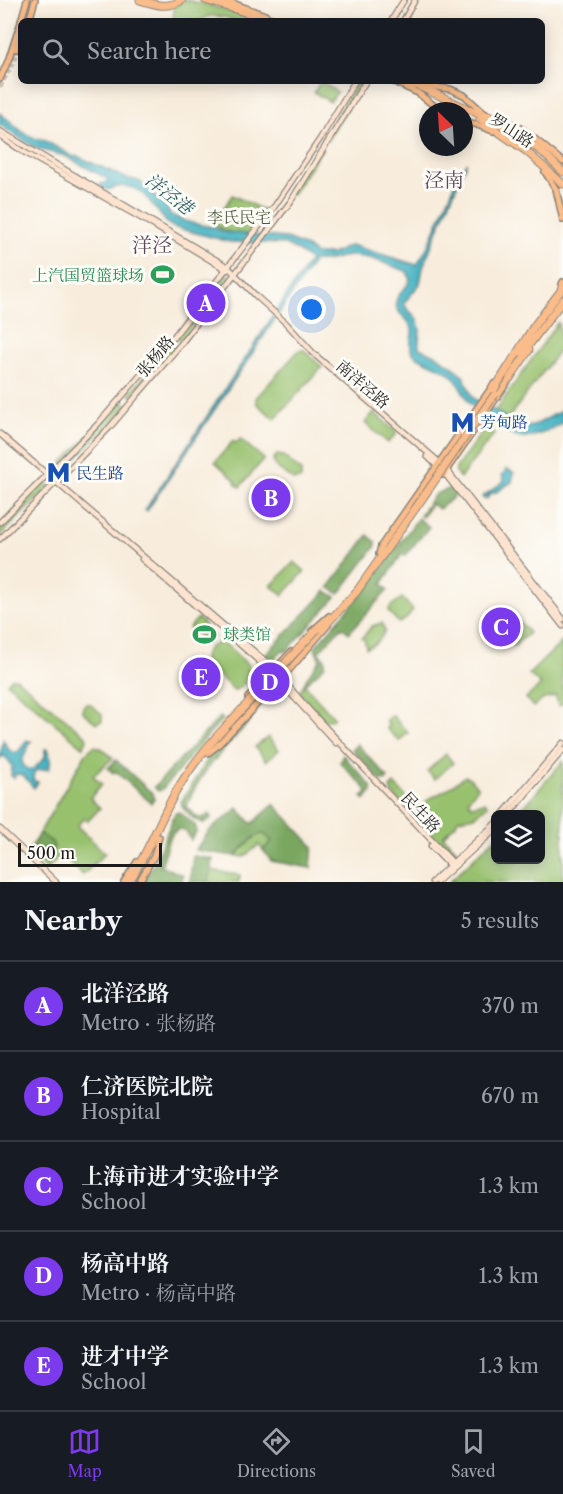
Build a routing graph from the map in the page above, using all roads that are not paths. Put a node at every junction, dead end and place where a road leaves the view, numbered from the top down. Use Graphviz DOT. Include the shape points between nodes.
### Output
graph roads {
  1 [pos="27,0"];
  2 [pos="34,0"];
  3 [pos="140,0"];
  4 [pos="182,0"];
  5 [pos="198,0"];
  6 [pos="205,0"];
  7 [pos="223,0"];
  8 [pos="404,0"];
  9 [pos="416,0"];
  10 [pos="22,18"];
  11 [pos="29,18"];
  12 [pos="258,18"];
  13 [pos="259,18"];
  14 [pos="270,18"];
  15 [pos="393,18"];
  16 [pos="405,18"];
  17 [pos="18,32"];
  18 [pos="18,44"];
  19 [pos="0,79"];
  20 [pos="0,84"];
  21 [pos="353,84"];
  22 [pos="364,84"];
  23 [pos="398,84"];
  24 [pos="413,84"];
  25 [pos="413,84"];
  26 [pos="414,84"];
  27 [pos="430,102"];
  28 [pos="447,102"];
  29 [pos="473,115"];
  30 [pos="488,122"];
  31 [pos="473,123"];
  32 [pos="0,131"];
  33 [pos="522,131"];
  34 [pos="0,136"];
  35 [pos="526,155"];
  36 [pos="543,167"];
  37 [pos="563,167"];
  38 [pos="563,181"];
  39 [pos="563,220"];
  40 [pos="227,268"];
  41 [pos="236,273"];
  42 [pos="563,284"];
  43 [pos="563,295"];
  44 [pos="563,302"];
  45 [pos="540,325"];
  46 [pos="536,337"];
  47 [pos="511,365"];
  48 [pos="510,378"];
  49 [pos="493,394"];
  50 [pos="0,435"];
  51 [pos="438,463"];
  52 [pos="445,472"];
  53 [pos="47,475"];
  54 [pos="56,483"];
  55 [pos="413,508"];
  56 [pos="0,522"];
  57 [pos="394,538"];
  58 [pos="0,539"];
  59 [pos="379,554"];
  60 [pos="330,618"];
  61 [pos="563,619"];
  62 [pos="563,626"];
  63 [pos="272,671"];
  64 [pos="280,680"];
  65 [pos="232,723"];
  66 [pos="212,741"];
  67 [pos="563,743"];
  68 [pos="563,750"];
  69 [pos="208,753"];
  70 [pos="506,810"];
  71 [pos="512,810"];
  72 [pos="491,827"];
  73 [pos="0,832"];
  74 [pos="491,832"];
  75 [pos="152,842"];
  76 [pos="452,865"];
  77 [pos="54,882"];
  78 [pos="124,882"];
  79 [pos="129,882"];
  80 [pos="137,882"];
  81 [pos="432,882"];
  82 [pos="437,882"];
  1 -- 10 [label="main road"];
  2 -- 11 [label="main road"];
  3 -- 4 [label="highway" via="162,6"];
  5 -- 12 [label="main road"];
  6 -- 13 [label="highway"];
  7 -- 14 [label="highway"];
  8 -- 15 [label="main road"];
  9 -- 16 [label="main road"];
  17 -- 19 [label="main road"];
  18 -- 20 [label="main road"];
  21 -- 40 [label="main road, 张杨路" via="274,207"];
  22 -- 41 [label="main road, 张杨路" via="291,201"];
  23 -- 27 [label="main road"];
  24 -- 28 [label="highway"];
  25 -- 30 [label="highway"];
  26 -- 37 [label="main road, 罗山路" via="464,95 484,113 515,125 543,145"];
  29 -- 30 [label="highway"];
  30 -- 36 [label="highway"];
  30 -- 37 [label="highway" via="507,127"];
  30 -- 38 [label="highway" via="527,148"];
  30 -- 38 [label="highway" via="530,146 554,167"];
  31 -- 35 [label="main road, 罗山路" via="493,131"];
  32 -- 40 [label="main road"];
  33 -- 37 [label="highway"];
  34 -- 40 [label="main road"];
  35 -- 36 [label="highway"];
  36 -- 38 [label="highway"];
  36 -- 39 [label="main road" via="553,182"];
  40 -- 41 [label="main road, 南洋泾路"];
  40 -- 53 [label="main road, 张杨路" via="125,395"];
  41 -- 51 [label="main road, 南洋泾路" via="315,355"];
  41 -- 54 [label="main road, 张杨路" via="132,401"];
  42 -- 45 [label="highway"];
  42 -- 45 [label="main road" via="542,312"];
  43 -- 45 [label="highway"];
  44 -- 45 [label="highway"];
  44 -- 46 [label="highway"];
  45 -- 46 [label="highway"];
  45 -- 47 [label="highway"];
  45 -- 48 [label="main road"];
  46 -- 48 [label="highway"];
  46 -- 49 [label="highway"];
  47 -- 49 [label="highway"];
  47 -- 51 [label="main road"];
  48 -- 52 [label="main road, bridge"];
  49 -- 55 [label="highway, bridge"];
  50 -- 53 [label="main road, 民生路"];
  51 -- 52 [label="main road"];
  51 -- 59 [label="main road"];
  52 -- 57 [label="main road"];
  52 -- 61 [label="main road"];
  52 -- 62 [label="main road"];
  53 -- 54 [label="main road, 民生路"];
  53 -- 56 [label="main road, 张杨路"];
  54 -- 58 [label="main road, 张杨路"];
  54 -- 63 [label="main road, 民生路"];
  55 -- 57 [label="highway"];
  55 -- 59 [label="highway"];
  57 -- 60 [label="highway" via="357,591"];
  59 -- 60 [label="highway"];
  60 -- 63 [label="main road" via="318,624"];
  60 -- 64 [label="main road" via="325,630"];
  60 -- 65 [label="highway, bridge"];
  63 -- 64 [label="main road, 民生路"];
  63 -- 66 [label="main road"];
  64 -- 69 [label="main road"];
  64 -- 76 [label="main road, 民生路"];
  65 -- 66 [label="highway"];
  65 -- 69 [label="highway"];
  66 -- 75 [label="highway" via="180,784"];
  67 -- 70 [label="main road"];
  68 -- 71 [label="main road"];
  69 -- 80 [label="highway" via="178,797"];
  72 -- 76 [label="main road"];
  73 -- 77 [label="main road"];
  74 -- 76 [label="main road"];
  75 -- 78 [label="main road"];
  75 -- 79 [label="highway"];
  76 -- 81 [label="main road"];
  76 -- 82 [label="main road"];
}
